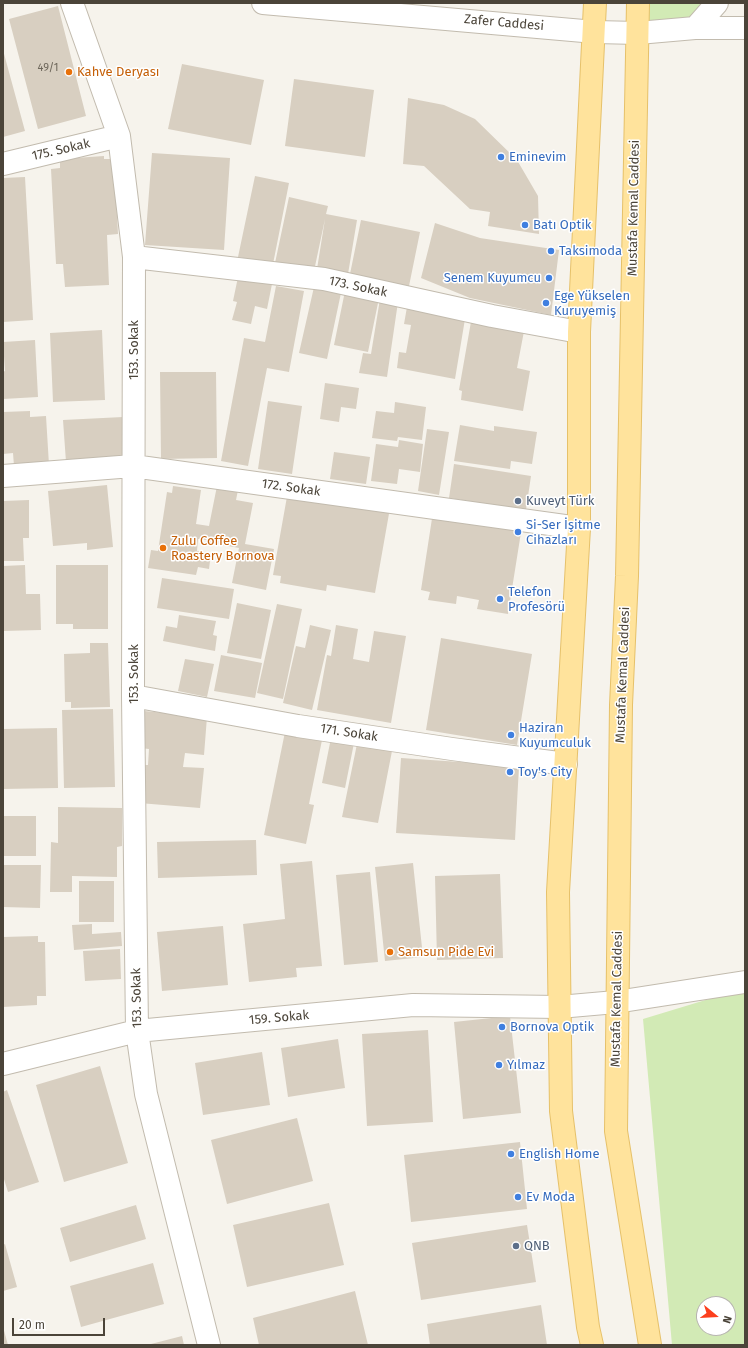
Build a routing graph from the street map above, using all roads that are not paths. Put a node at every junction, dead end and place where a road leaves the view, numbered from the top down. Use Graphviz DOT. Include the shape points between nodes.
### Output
graph roads {
  1 [pos="72,3"];
  2 [pos="263,3"];
  3 [pos="268,3"];
  4 [pos="595,3"];
  5 [pos="638,3"];
  6 [pos="717,3"];
  7 [pos="694,28"];
  8 [pos="745,28"];
  9 [pos="595,32"];
  10 [pos="638,33"];
  11 [pos="119,136"];
  12 [pos="3,164"];
  13 [pos="134,257"];
  14 [pos="579,332"];
  15 [pos="133,466"];
  16 [pos="3,476"];
  17 [pos="579,528"];
  18 [pos="134,696"];
  19 [pos="566,764"];
  20 [pos="745,982"];
  21 [pos="616,1002"];
  22 [pos="559,1007"];
  23 [pos="137,1032"];
  24 [pos="3,1064"];
  25 [pos="209,1345"];
  26 [pos="592,1345"];
  27 [pos="650,1345"];
  1 -- 11 [label="street, 153. Sokak"];
  2 -- 3 [label="street, Zafer Caddesi"];
  3 -- 9 [label="street, Zafer Caddesi"];
  4 -- 9 [label="main road"];
  5 -- 10 [label="main road, Mustafa Kemal Caddesi"];
  6 -- 7 [label="street"];
  7 -- 8 [label="street, Zafer Caddesi"];
  7 -- 10 [label="street, Zafer Caddesi"];
  9 -- 10 [label="street, Zafer Caddesi"];
  9 -- 14 [label="main road"];
  10 -- 21 [label="main road, Mustafa Kemal Caddesi" via="627,576 620,713"];
  11 -- 12 [label="street, 175. Sokak"];
  11 -- 13 [label="street, 153. Sokak"];
  13 -- 14 [label="street, 173. Sokak" via="324,279 492,316"];
  13 -- 15 [label="street, 153. Sokak"];
  14 -- 17 [label="main road"];
  15 -- 16 [label="street, 172. Sokak"];
  15 -- 17 [label="street, 172. Sokak"];
  15 -- 18 [label="street, 153. Sokak"];
  17 -- 19 [label="main road"];
  18 -- 19 [label="street, 171. Sokak" via="305,727"];
  18 -- 23 [label="street, 153. Sokak"];
  19 -- 22 [label="main road" via="558,892"];
  20 -- 21 [label="street, 159. Sokak"];
  21 -- 22 [label="street, 159. Sokak"];
  21 -- 27 [label="main road, Mustafa Kemal Caddesi" via="616,1131"];
  22 -- 23 [label="street, 159. Sokak" via="413,1005"];
  22 -- 26 [label="main road" via="561,1111"];
  23 -- 24 [label="street, 159. Sokak"];
  23 -- 25 [label="street, 153. Sokak" via="146,1094"];
}
